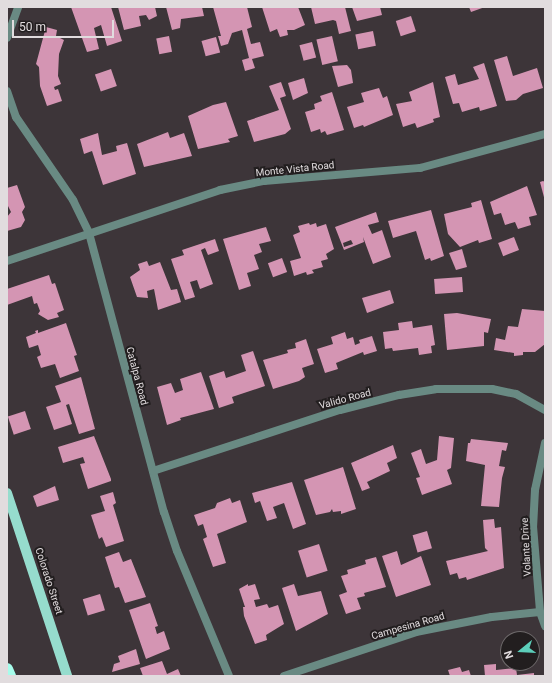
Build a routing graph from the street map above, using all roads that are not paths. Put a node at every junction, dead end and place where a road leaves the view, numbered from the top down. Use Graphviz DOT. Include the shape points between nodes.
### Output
graph roads {
  1 [pos="18,7"];
  2 [pos="7,38"];
  3 [pos="7,91"];
  4 [pos="545,134"];
  5 [pos="89,233"];
  6 [pos="7,261"];
  7 [pos="545,410"];
  8 [pos="545,443"];
  9 [pos="153,471"];
  10 [pos="7,493"];
  11 [pos="540,612"];
  12 [pos="545,626"];
  13 [pos="7,669"];
  14 [pos="10,676"];
  15 [pos="67,676"];
  16 [pos="229,676"];
  17 [pos="284,676"];
  1 -- 2 [label="street"];
  3 -- 5 [label="street, Catalpa Road" via="16,117 73,200"];
  4 -- 5 [label="street, Monte Vista Road" via="420,168 264,181 220,190"];
  5 -- 6 [label="street, Monte Vista Road"];
  5 -- 9 [label="street, Catalpa Road"];
  7 -- 9 [label="street, Valido Road" via="516,394 492,389 436,389 399,395 340,410"];
  8 -- 11 [label="street, Volante Drive" via="535,490 533,526"];
  9 -- 16 [label="street, Catalpa Road" via="177,551"];
  10 -- 15 [label="main road, Colorado Street"];
  11 -- 12 [label="street, Volante Drive"];
  11 -- 17 [label="street, Campesina Road" via="492,616 416,632"];
  13 -- 14 [label="highway"];
}
